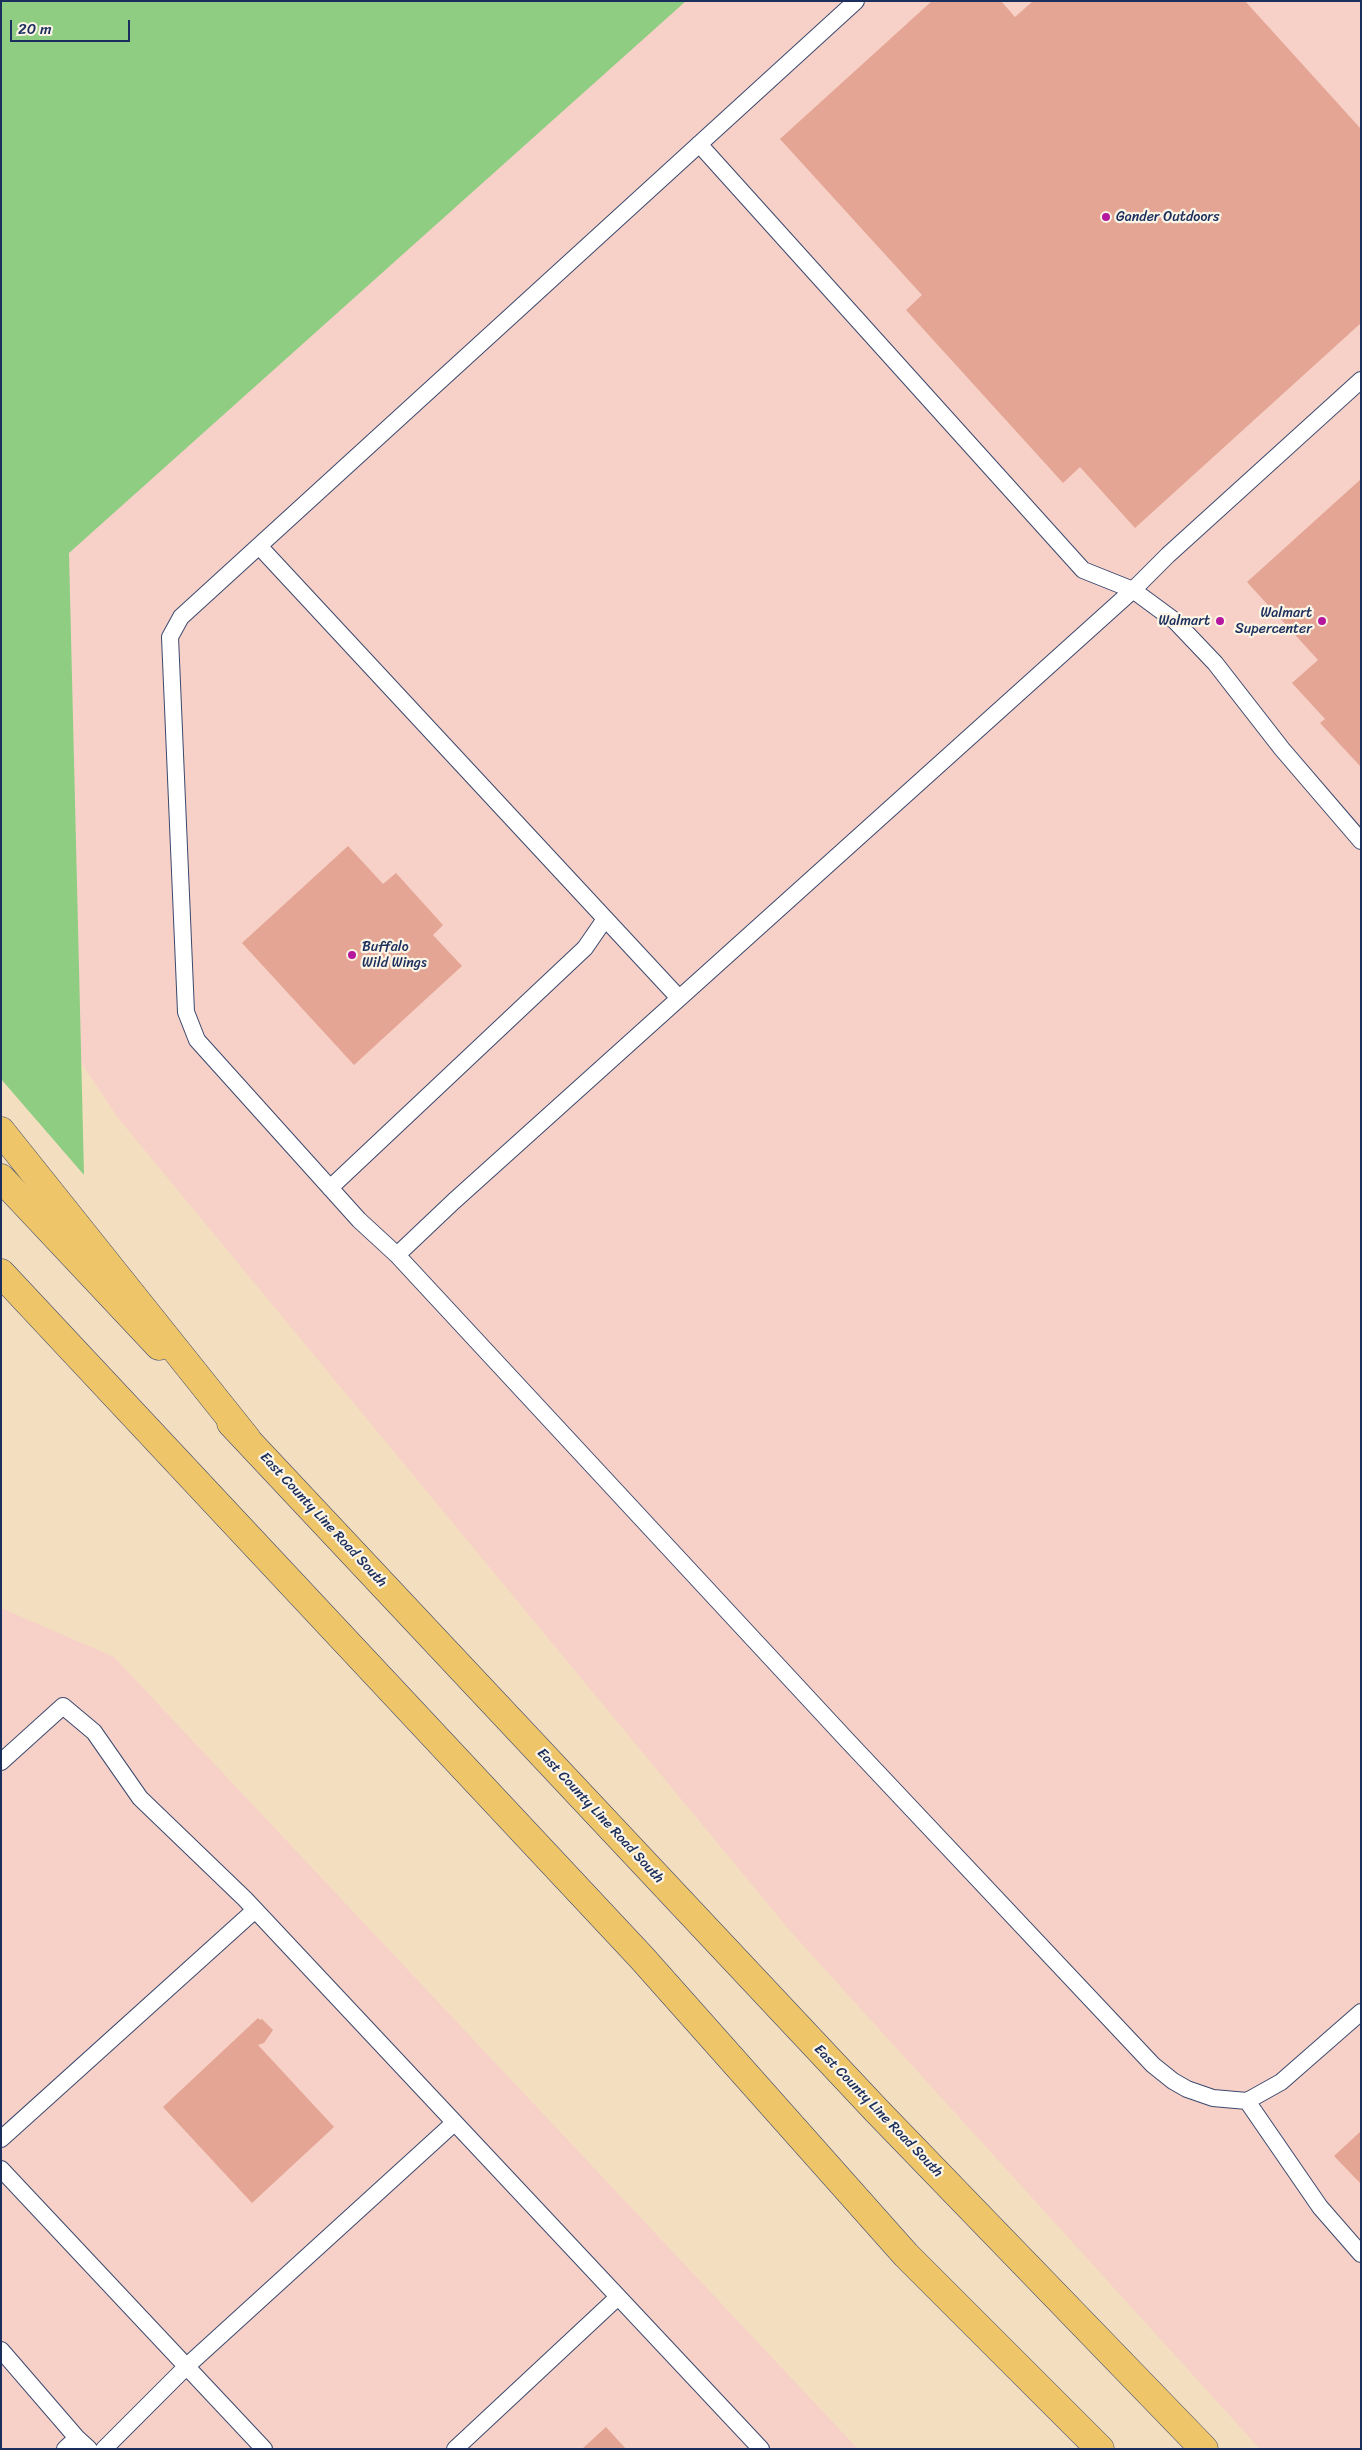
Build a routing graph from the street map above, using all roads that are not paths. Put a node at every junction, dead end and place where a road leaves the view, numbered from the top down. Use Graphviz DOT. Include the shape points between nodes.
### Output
graph roads {
  1 [pos="856,1"];
  2 [pos="699,144"];
  3 [pos="1361,380"];
  4 [pos="260,546"];
  5 [pos="1133,590"];
  6 [pos="1361,841"];
  7 [pos="605,919"];
  8 [pos="679,998"];
  9 [pos="1,1131"];
  10 [pos="1,1178"];
  11 [pos="330,1188"];
  12 [pos="397,1255"];
  13 [pos="1,1273"];
  14 [pos="247,1439"];
  15 [pos="1,1762"];
  16 [pos="255,1910"];
  17 [pos="1361,2012"];
  18 [pos="1246,2101"];
  19 [pos="454,2123"];
  20 [pos="1,2139"];
  21 [pos="1,2169"];
  22 [pos="1361,2254"];
  23 [pos="618,2298"];
  24 [pos="1,2350"];
  25 [pos="187,2366"];
  26 [pos="83,2443"];
  27 [pos="255,2446"];
  28 [pos="65,2449"];
  29 [pos="104,2449"];
  30 [pos="455,2449"];
  31 [pos="761,2449"];
  32 [pos="1100,2449"];
  33 [pos="1204,2449"];
  1 -- 2 [label="lane"];
  2 -- 4 [label="lane"];
  2 -- 5 [label="lane" via="1083,570"];
  3 -- 5 [label="lane"];
  4 -- 7 [label="lane"];
  4 -- 11 [label="lane" via="181,617 170,637 186,1012 196,1040"];
  5 -- 6 [label="lane" via="1175,621 1215,663 1282,749"];
  5 -- 8 [label="lane"];
  7 -- 8 [label="lane"];
  7 -- 11 [label="lane" via="585,948"];
  8 -- 12 [label="lane"];
  9 -- 14 [label="main road"];
  10 -- 14 [label="main road, East County Line Road South"];
  11 -- 12 [label="lane"];
  12 -- 18 [label="lane" via="1153,2065 1187,2089 1213,2098"];
  13 -- 32 [label="main road" via="642,1958 906,2255"];
  14 -- 33 [label="main road, East County Line Road South" via="876,2111"];
  15 -- 16 [label="lane" via="63,1706 94,1732 140,1798"];
  16 -- 19 [label="lane"];
  16 -- 20 [label="lane"];
  17 -- 18 [label="lane" via="1281,2082"];
  18 -- 22 [label="lane" via="1320,2207"];
  19 -- 23 [label="lane"];
  19 -- 25 [label="lane"];
  21 -- 25 [label="lane"];
  23 -- 30 [label="lane"];
  23 -- 31 [label="lane"];
  24 -- 26 [label="lane"];
  25 -- 27 [label="lane"];
  25 -- 29 [label="lane"];
  26 -- 28 [label="lane"];
}
